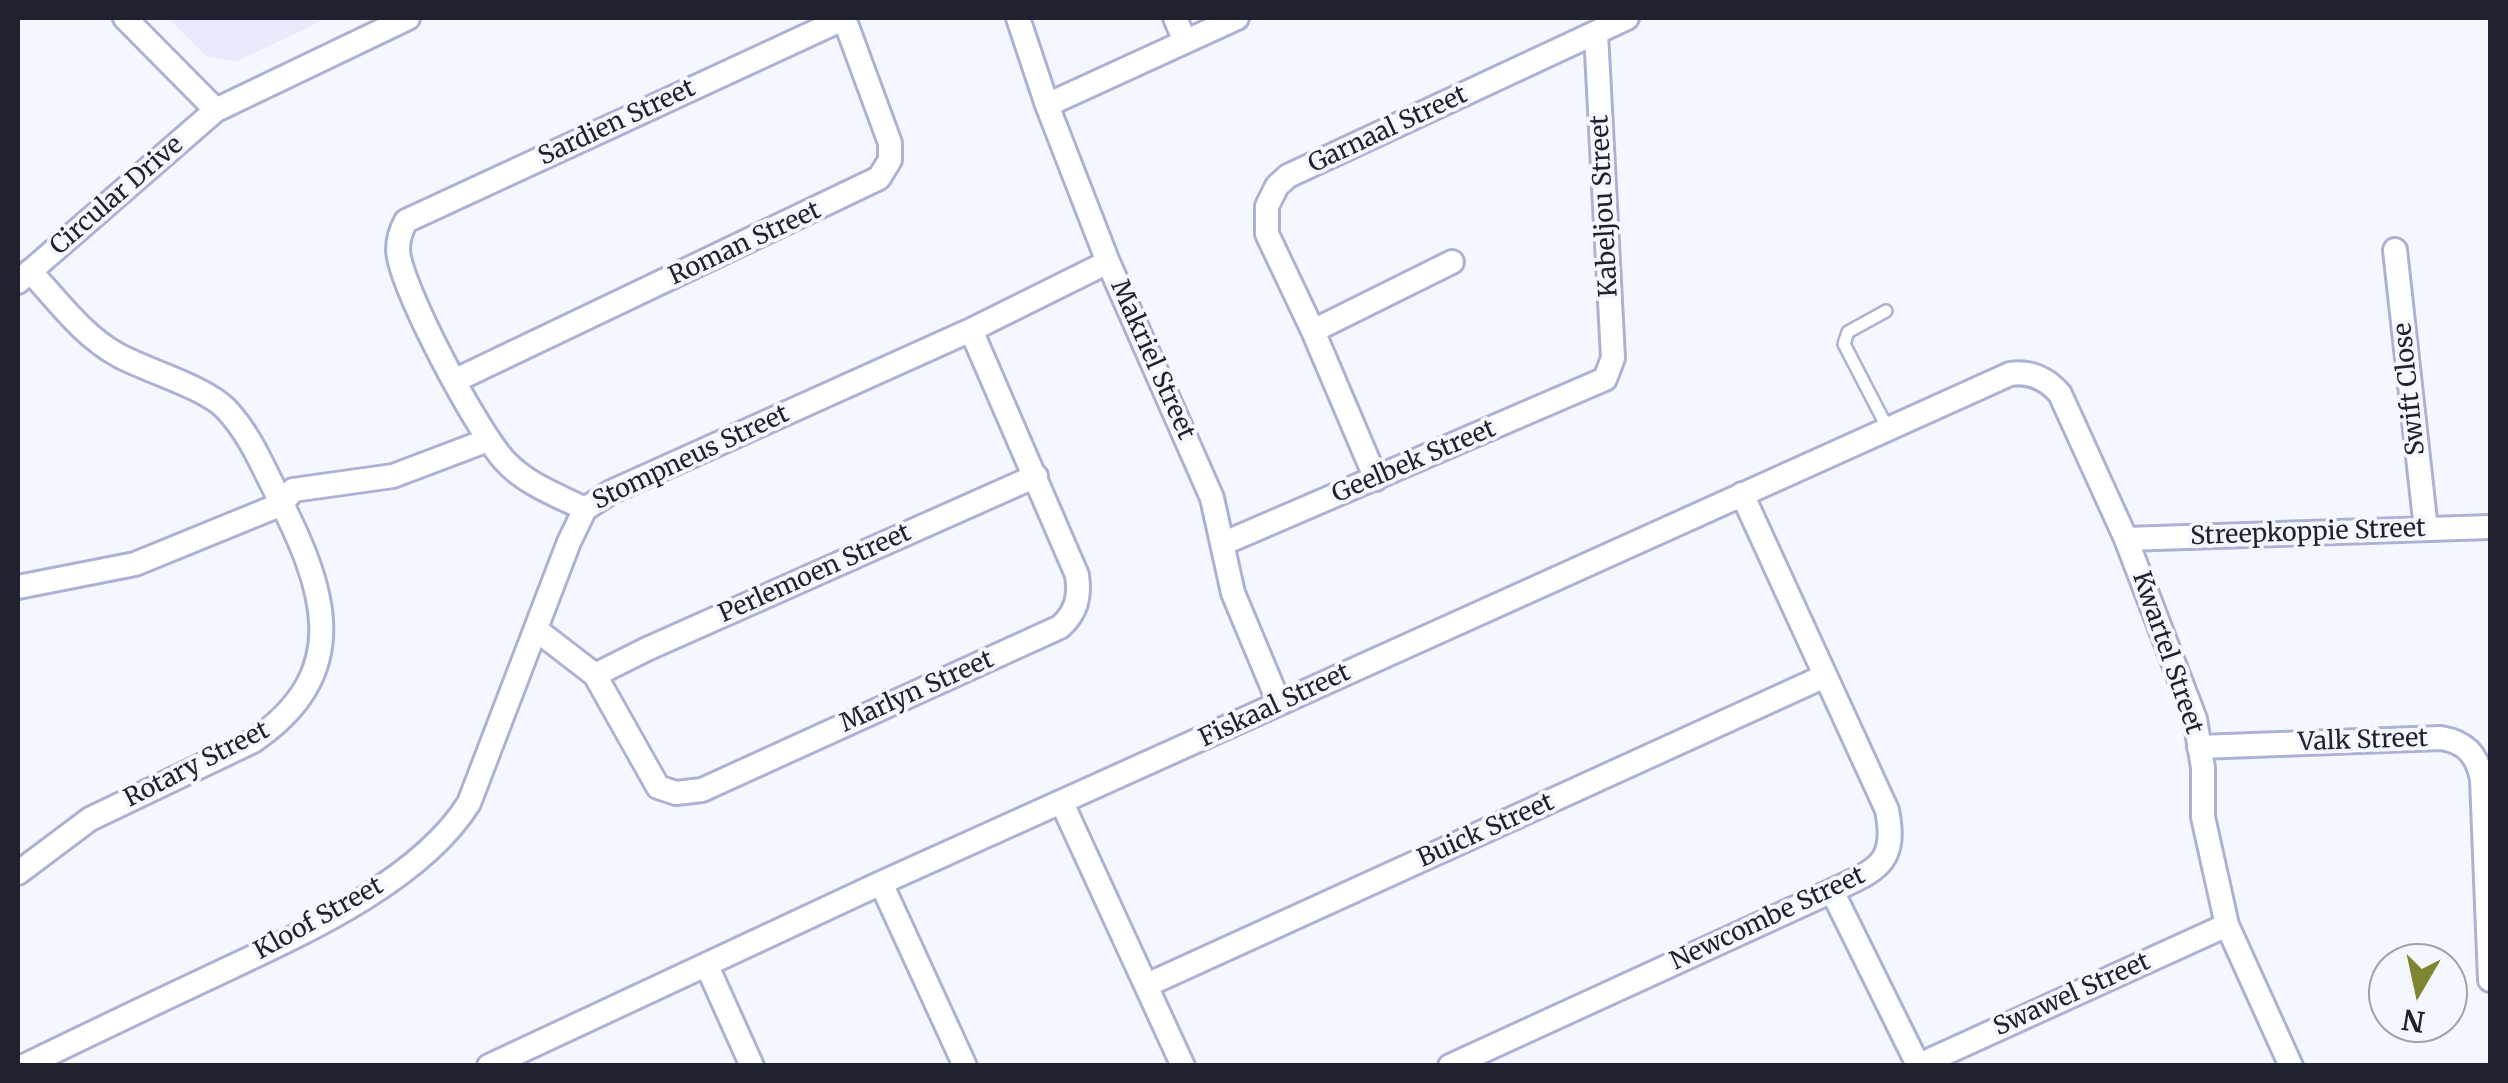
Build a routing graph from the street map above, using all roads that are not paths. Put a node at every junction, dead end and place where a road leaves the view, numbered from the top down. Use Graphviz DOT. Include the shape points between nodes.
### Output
graph roads {
  1 [pos="124,18"];
  2 [pos="845,18"];
  3 [pos="1018,18"];
  4 [pos="1175,18"];
  5 [pos="1237,18"];
  6 [pos="1627,18"];
  7 [pos="395,20"];
  8 [pos="1596,32"];
  9 [pos="1185,41"];
  10 [pos="1047,105"];
  11 [pos="216,110"];
  12 [pos="399,239"];
  13 [pos="2395,250"];
  14 [pos="1108,262"];
  15 [pos="1452,262"];
  16 [pos="24,277"];
  17 [pos="1886,311"];
  18 [pos="971,330"];
  19 [pos="1313,331"];
  20 [pos="1605,378"];
  21 [pos="454,381"];
  22 [pos="2060,394"];
  23 [pos="1888,429"];
  24 [pos="488,440"];
  25 [pos="1036,476"];
  26 [pos="1376,479"];
  27 [pos="1742,494"];
  28 [pos="282,504"];
  29 [pos="585,509"];
  30 [pos="2426,528"];
  31 [pos="2490,528"];
  32 [pos="2126,540"];
  33 [pos="1222,544"];
  34 [pos="18,587"];
  35 [pos="538,631"];
  36 [pos="595,675"];
  37 [pos="1825,676"];
  38 [pos="1279,703"];
  39 [pos="2199,746"];
  40 [pos="1062,802"];
  41 [pos="18,873"];
  42 [pos="881,883"];
  43 [pos="1832,891"];
  44 [pos="2227,925"];
  45 [pos="707,966"];
  46 [pos="2490,980"];
  47 [pos="1147,985"];
  48 [pos="1917,1065"];
  49 [pos="24,1066"];
  50 [pos="489,1066"];
  51 [pos="752,1066"];
  52 [pos="965,1066"];
  53 [pos="1183,1066"];
  54 [pos="1450,1066"];
  55 [pos="2291,1066"];
  1 -- 11 [label="street"];
  2 -- 12 [label="street, Sardien Street" via="406,221"];
  2 -- 21 [label="street, Roman Street" via="890,142 890,160 879,178"];
  3 -- 10 [label="street, Makriel Street"];
  4 -- 9 [label="street"];
  5 -- 9 [label="street"];
  6 -- 8 [label="street, Garnaal Street"];
  7 -- 11 [label="street, Circular Drive"];
  8 -- 19 [label="street, Garnaal Street" via="1277,186 1265,226"];
  8 -- 20 [label="street, Kabeljou Street" via="1613,358"];
  9 -- 10 [label="street"];
  10 -- 14 [label="street, Makriel Street"];
  11 -- 16 [label="street, Circular Drive"];
  12 -- 21 [label="street, Stompneus Street" via="404,276"];
  13 -- 30 [label="street, Swift Close"];
  14 -- 18 [label="street, Stompneus Street"];
  14 -- 33 [label="street, Makriel Street" via="1200,468"];
  15 -- 19 [label="street"];
  16 -- 28 [label="street, Rotary Street" via="100,344 223,406 244,430"];
  17 -- 23 [label="lane" via="1844,338"];
  18 -- 25 [label="street, Marlyn Street"];
  18 -- 29 [label="street, Stompneus Street"];
  19 -- 26 [label="street, Garnaal Street"];
  20 -- 26 [label="street, Geelbek Street"];
  21 -- 24 [label="street, Stompneus Street"];
  22 -- 23 [label="street, Fiskaal Street" via="2038,377 2015,373"];
  22 -- 32 [label="street, Kwartel Street"];
  23 -- 27 [label="street, Fiskaal Street"];
  24 -- 28 [label="street" via="393,476 293,490"];
  24 -- 29 [label="street, Stompneus Street" via="509,466"];
  25 -- 36 [label="street, Perlemoen Street"];
  25 -- 36 [label="street, Marlyn Street" via="1077,575 1077,602 1060,628 702,790 658,787"];
  26 -- 33 [label="street, Geelbek Street"];
  27 -- 37 [label="street, Newcombe Street"];
  27 -- 38 [label="street, Fiskaal Street"];
  28 -- 34 [label="street" via="135,564"];
  28 -- 41 [label="street, Rotary Street" via="315,576 324,630 315,668 288,713 253,740 90,819"];
  29 -- 35 [label="street, Kloof Street"];
  30 -- 31 [label="street, Streepkoppie Street"];
  30 -- 32 [label="street, Streepkoppie Street"];
  32 -- 39 [label="street, Kwartel Street" via="2195,719"];
  33 -- 38 [label="street, Makriel Street" via="1239,612"];
  35 -- 36 [label="street, Marlyn Street"];
  35 -- 49 [label="street, Kloof Street" via="469,803 432,849 323,920"];
  37 -- 43 [label="street, Newcombe Street" via="1890,827 1879,868"];
  37 -- 47 [label="street, Buick Street"];
  38 -- 40 [label="street, Fiskaal Street"];
  39 -- 44 [label="street, Kwartel Street" via="2203,818"];
  39 -- 46 [label="street, Valk Street" via="2440,738 2469,749 2482,779"];
  40 -- 42 [label="street, Fiskaal Street"];
  40 -- 47 [label="street"];
  42 -- 45 [label="street, Fiskaal Street"];
  42 -- 52 [label="street"];
  43 -- 48 [label="street"];
  43 -- 54 [label="street, Newcombe Street"];
  44 -- 48 [label="street, Swawel Street"];
  44 -- 55 [label="street, Kwartel Street"];
  45 -- 50 [label="street, Fiskaal Street"];
  45 -- 51 [label="street"];
  47 -- 53 [label="street"];
}
